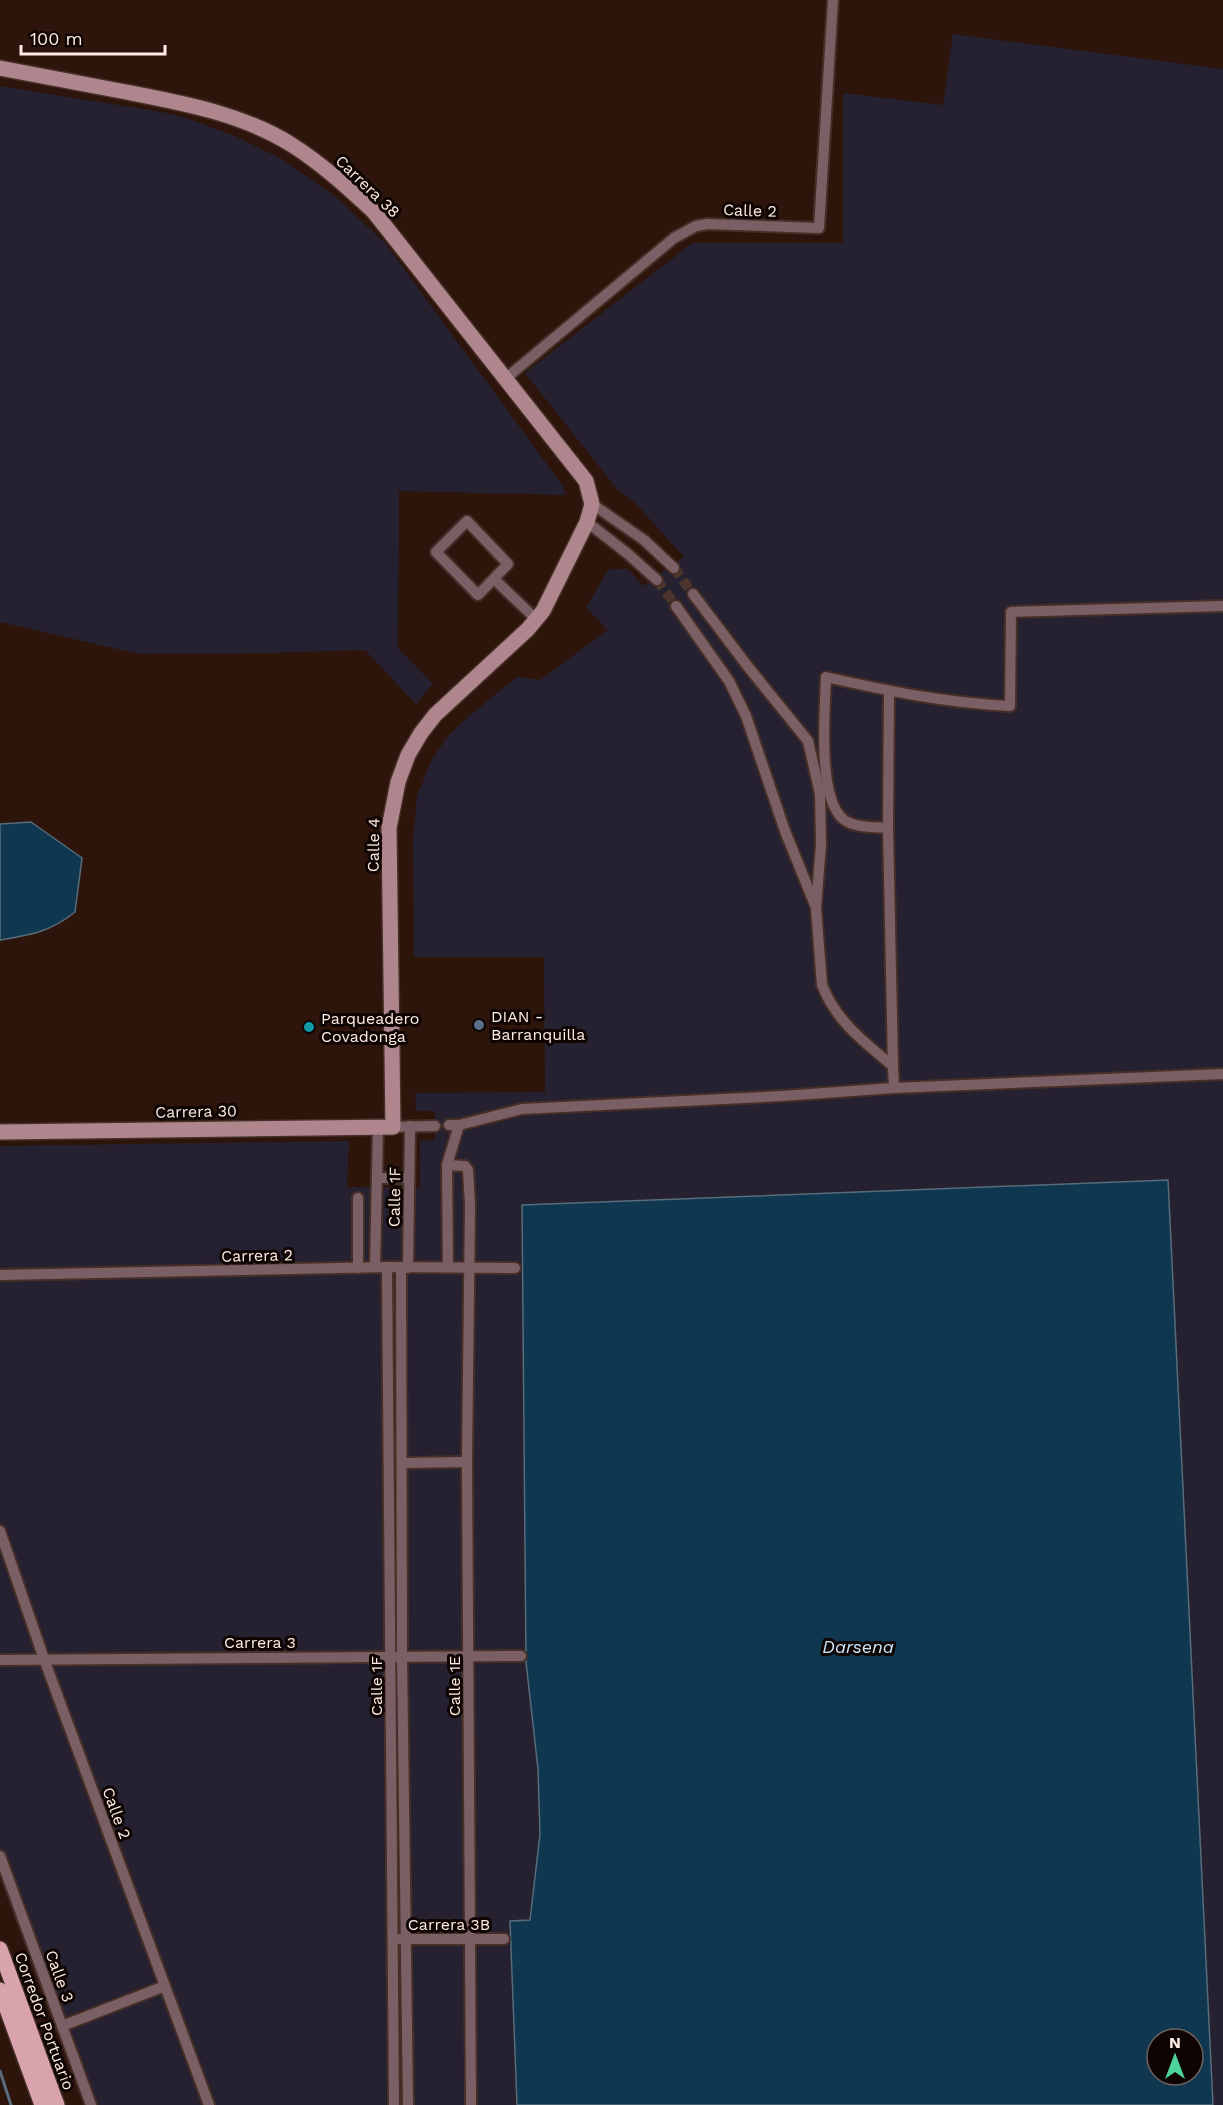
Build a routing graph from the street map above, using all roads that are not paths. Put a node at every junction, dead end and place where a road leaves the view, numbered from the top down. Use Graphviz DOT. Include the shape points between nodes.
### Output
graph roads {
  1 [pos="833,0"];
  2 [pos="0,68"];
  3 [pos="506,379"];
  4 [pos="592,504"];
  5 [pos="587,522"];
  6 [pos="674,568"];
  7 [pos="494,579"];
  8 [pos="657,580"];
  9 [pos="693,594"];
  10 [pos="676,606"];
  11 [pos="1223,606"];
  12 [pos="537,620"];
  13 [pos="889,691"];
  14 [pos="888,828"];
  15 [pos="816,908"];
  16 [pos="893,1066"];
  17 [pos="1223,1074"];
  18 [pos="894,1088"];
  19 [pos="410,1126"];
  20 [pos="435,1126"];
  21 [pos="385,1127"];
  22 [pos="0,1132"];
  23 [pos="447,1165"];
  24 [pos="378,1178"];
  25 [pos="410,1178"];
  26 [pos="358,1198"];
  27 [pos="375,1267"];
  28 [pos="387,1267"];
  29 [pos="448,1267"];
  30 [pos="358,1268"];
  31 [pos="404,1268"];
  32 [pos="469,1268"];
  33 [pos="515,1268"];
  34 [pos="0,1275"];
  35 [pos="466,1462"];
  36 [pos="402,1463"];
  37 [pos="402,1484"];
  38 [pos="389,1485"];
  39 [pos="0,1531"];
  40 [pos="390,1656"];
  41 [pos="402,1656"];
  42 [pos="469,1656"];
  43 [pos="521,1656"];
  44 [pos="44,1659"];
  45 [pos="0,1660"];
  46 [pos="392,1847"];
  47 [pos="404,1847"];
  48 [pos="0,1856"];
  49 [pos="470,1938"];
  50 [pos="393,1939"];
  51 [pos="405,1939"];
  52 [pos="504,1939"];
  53 [pos="0,1949"];
  54 [pos="165,1986"];
  55 [pos="0,1990"];
  56 [pos="62,2026"];
  57 [pos="42,2105"];
  58 [pos="57,2105"];
  59 [pos="91,2105"];
  60 [pos="209,2105"];
  61 [pos="394,2105"];
  62 [pos="408,2105"];
  63 [pos="471,2105"];
  1 -- 3 [label="street, Calle 2" via="819,228 708,224 685,231"];
  2 -- 3 [label="street, Carrera 38" via="180,102 218,112 290,144 336,177 374,212"];
  3 -- 4 [label="street, Carrera 38" via="586,481"];
  4 -- 5 [label="street, Calle 4"];
  4 -- 6 [label="street" via="644,540"];
  5 -- 8 [label="street"];
  5 -- 12 [label="street, Calle 4"];
  7 -- 7 [label="street" via="478,595 436,552 468,521 508,564"];
  7 -- 12 [label="street"];
  9 -- 15 [label="street" via="808,741 820,794"];
  10 -- 15 [label="street" via="729,681 746,716"];
  11 -- 13 [label="street" via="1011,612 1010,706"];
  12 -- 21 [label="street, Calle 4" via="435,715 408,756 398,782 389,828"];
  13 -- 14 [label="street"];
  13 -- 14 [label="street" via="826,677 824,729 827,777 837,813 854,825"];
  14 -- 16 [label="street"];
  15 -- 16 [label="street" via="822,985 827,996 859,1039"];
  16 -- 18 [label="street"];
  17 -- 18 [label="street"];
  18 -- 23 [label="street" via="522,1109 454,1125"];
  19 -- 20 [label="street"];
  19 -- 21 [label="street"];
  19 -- 25 [label="street, Calle 1F"];
  21 -- 22 [label="street, Carrera 30"];
  21 -- 24 [label="street, Calle 1F"];
  23 -- 29 [label="street"];
  23 -- 32 [label="street, Calle 1E" via="465,1166 468,1170"];
  24 -- 25 [label="street"];
  24 -- 27 [label="street, Calle 1F"];
  25 -- 31 [label="street, Calle 1F"];
  26 -- 30 [label="street"];
  27 -- 28 [label="street, Carrera 2"];
  27 -- 30 [label="street, Carrera 2"];
  28 -- 31 [label="street, Carrera 2"];
  28 -- 38 [label="street, Calle 1F"];
  29 -- 31 [label="street, Carrera 2"];
  29 -- 32 [label="street, Carrera 2"];
  30 -- 34 [label="street, Carrera 2"];
  31 -- 36 [label="street, Calle 1F"];
  32 -- 33 [label="street, Carrera 2"];
  32 -- 35 [label="street, Calle 1E"];
  35 -- 36 [label="street"];
  35 -- 42 [label="street, Calle 1E"];
  36 -- 37 [label="street, Calle 1F"];
  37 -- 38 [label="street"];
  37 -- 41 [label="street, Calle 1F"];
  38 -- 40 [label="street, Calle 1F"];
  39 -- 44 [label="street, Calle 2"];
  40 -- 41 [label="street, Carrera 3"];
  40 -- 44 [label="street, Carrera 3"];
  40 -- 46 [label="street, Calle 1F"];
  41 -- 42 [label="street, Carrera 3"];
  41 -- 47 [label="street, Calle 1F"];
  42 -- 43 [label="street, Carrera 3"];
  42 -- 49 [label="street, Calle 1E"];
  44 -- 45 [label="street, Carrera 3"];
  44 -- 54 [label="street, Calle 2"];
  46 -- 47 [label="street"];
  46 -- 50 [label="street, Calle 1F"];
  47 -- 51 [label="street, Calle 1F"];
  48 -- 56 [label="street, Calle 3"];
  49 -- 51 [label="street, Carrera 3B"];
  49 -- 52 [label="street, Carrera 3B"];
  49 -- 63 [label="street, Calle 1E"];
  50 -- 51 [label="street, Carrera 3B"];
  50 -- 61 [label="street, Calle 1F"];
  51 -- 62 [label="street, Calle 1F"];
  53 -- 58 [label="main road, Corredor Portuario"];
  54 -- 56 [label="street"];
  54 -- 60 [label="street, Calle 2"];
  55 -- 57 [label="main road, Corredor Portuario"];
  56 -- 59 [label="street, Calle 3"];
}
